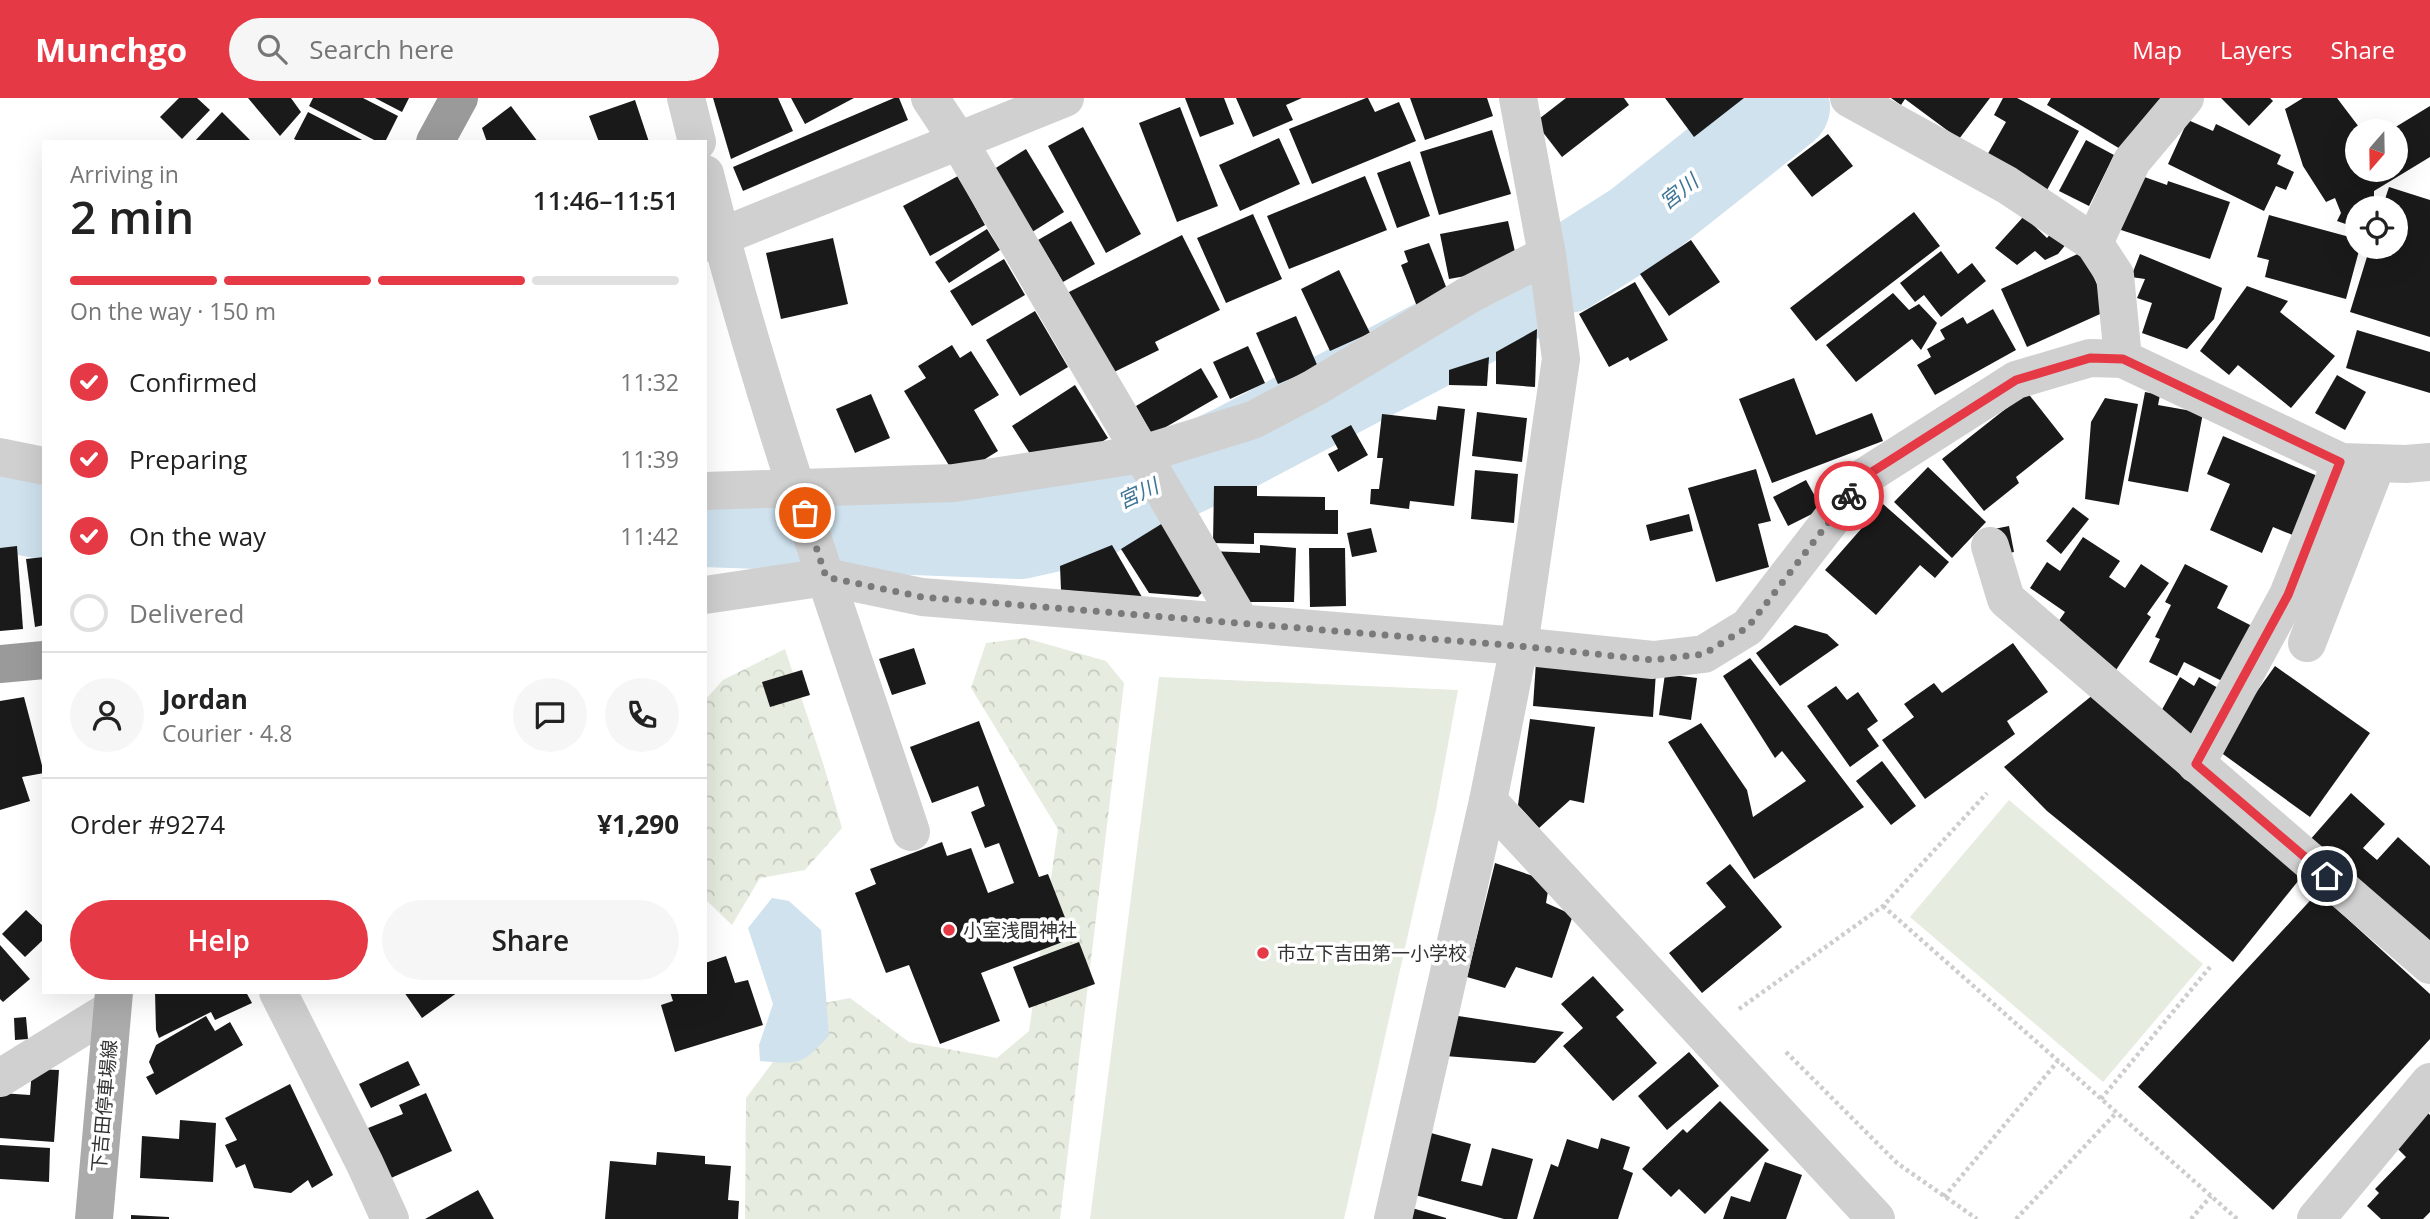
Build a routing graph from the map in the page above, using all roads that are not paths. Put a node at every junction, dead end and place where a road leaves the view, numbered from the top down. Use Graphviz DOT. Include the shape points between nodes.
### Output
graph roads {
  1 [pos="459,98"];
  2 [pos="687,98"];
  3 [pos="930,98"];
  4 [pos="1065,98"];
  5 [pos="1518,98"];
  6 [pos="1849,98"];
  7 [pos="2185,98"];
  8 [pos="436,140"];
  9 [pos="697,140"];
  10 [pos="959,142"];
  11 [pos="707,190"];
  12 [pos="713,240"];
  13 [pos="2094,243"];
  14 [pos="1547,256"];
  15 [pos="2123,359"];
  16 [pos="1143,454"];
  17 [pos="0,457"];
  18 [pos="2430,462"];
  19 [pos="2359,463"];
  20 [pos="42,466"];
  21 [pos="797,489"];
  22 [pos="707,491"];
  23 [pos="1990,546"];
  24 [pos="826,577"];
  25 [pos="707,595"];
  26 [pos="1241,623"];
  27 [pos="2307,643"];
  28 [pos="1518,646"];
  29 [pos="42,660"];
  30 [pos="0,664"];
  31 [pos="2196,764"];
  32 [pos="1488,801"];
  33 [pos="911,832"];
  34 [pos="2430,965"];
  35 [pos="279,994"];
  36 [pos="113,1000"];
  37 [pos="0,1078"];
  38 [pos="2430,1082"];
  39 [pos="94,1219"];
  40 [pos="390,1219"];
  41 [pos="1392,1219"];
  42 [pos="1876,1219"];
  43 [pos="2316,1219"];
  1 -- 8 [label="highway"];
  2 -- 9 [label="street"];
  3 -- 10 [label="street"];
  4 -- 10 [label="street"];
  5 -- 14 [label="street"];
  6 -- 13 [label="street" via="2007,185"];
  7 -- 13 [label="street" via="2132,161"];
  10 -- 12 [label="street"];
  10 -- 16 [label="street"];
  11 -- 12 [label="street"];
  12 -- 21 [label="street"];
  13 -- 15 [label="street" via="2115,275"];
  14 -- 16 [label="street" via="1472,293 1253,420"];
  14 -- 28 [label="street" via="1562,359"];
  15 -- 19 [label="street"];
  15 -- 28 [label="street" via="2090,358 2016,380 1864,477 1748,627 1704,654 1653,660"];
  16 -- 21 [label="street" via="954,483"];
  16 -- 26 [label="street"];
  17 -- 20 [label="street"];
  18 -- 19 [label="street"];
  19 -- 27 [label="street"];
  19 -- 31 [label="street"];
  21 -- 22 [label="street"];
  21 -- 24 [label="street"];
  23 -- 31 [label="street" via="2006,599"];
  24 -- 25 [label="street"];
  24 -- 26 [label="street" via="922,597"];
  24 -- 33 [label="street"];
  26 -- 28 [label="street"];
  28 -- 32 [label="street"];
  29 -- 30 [label="highway"];
  31 -- 34 [label="street"];
  32 -- 41 [label="street"];
  32 -- 42 [label="street"];
  35 -- 40 [label="street"];
  36 -- 37 [label="street"];
  36 -- 39 [label="main road, 下吉田停車場線"];
  38 -- 43 [label="street"];
}
